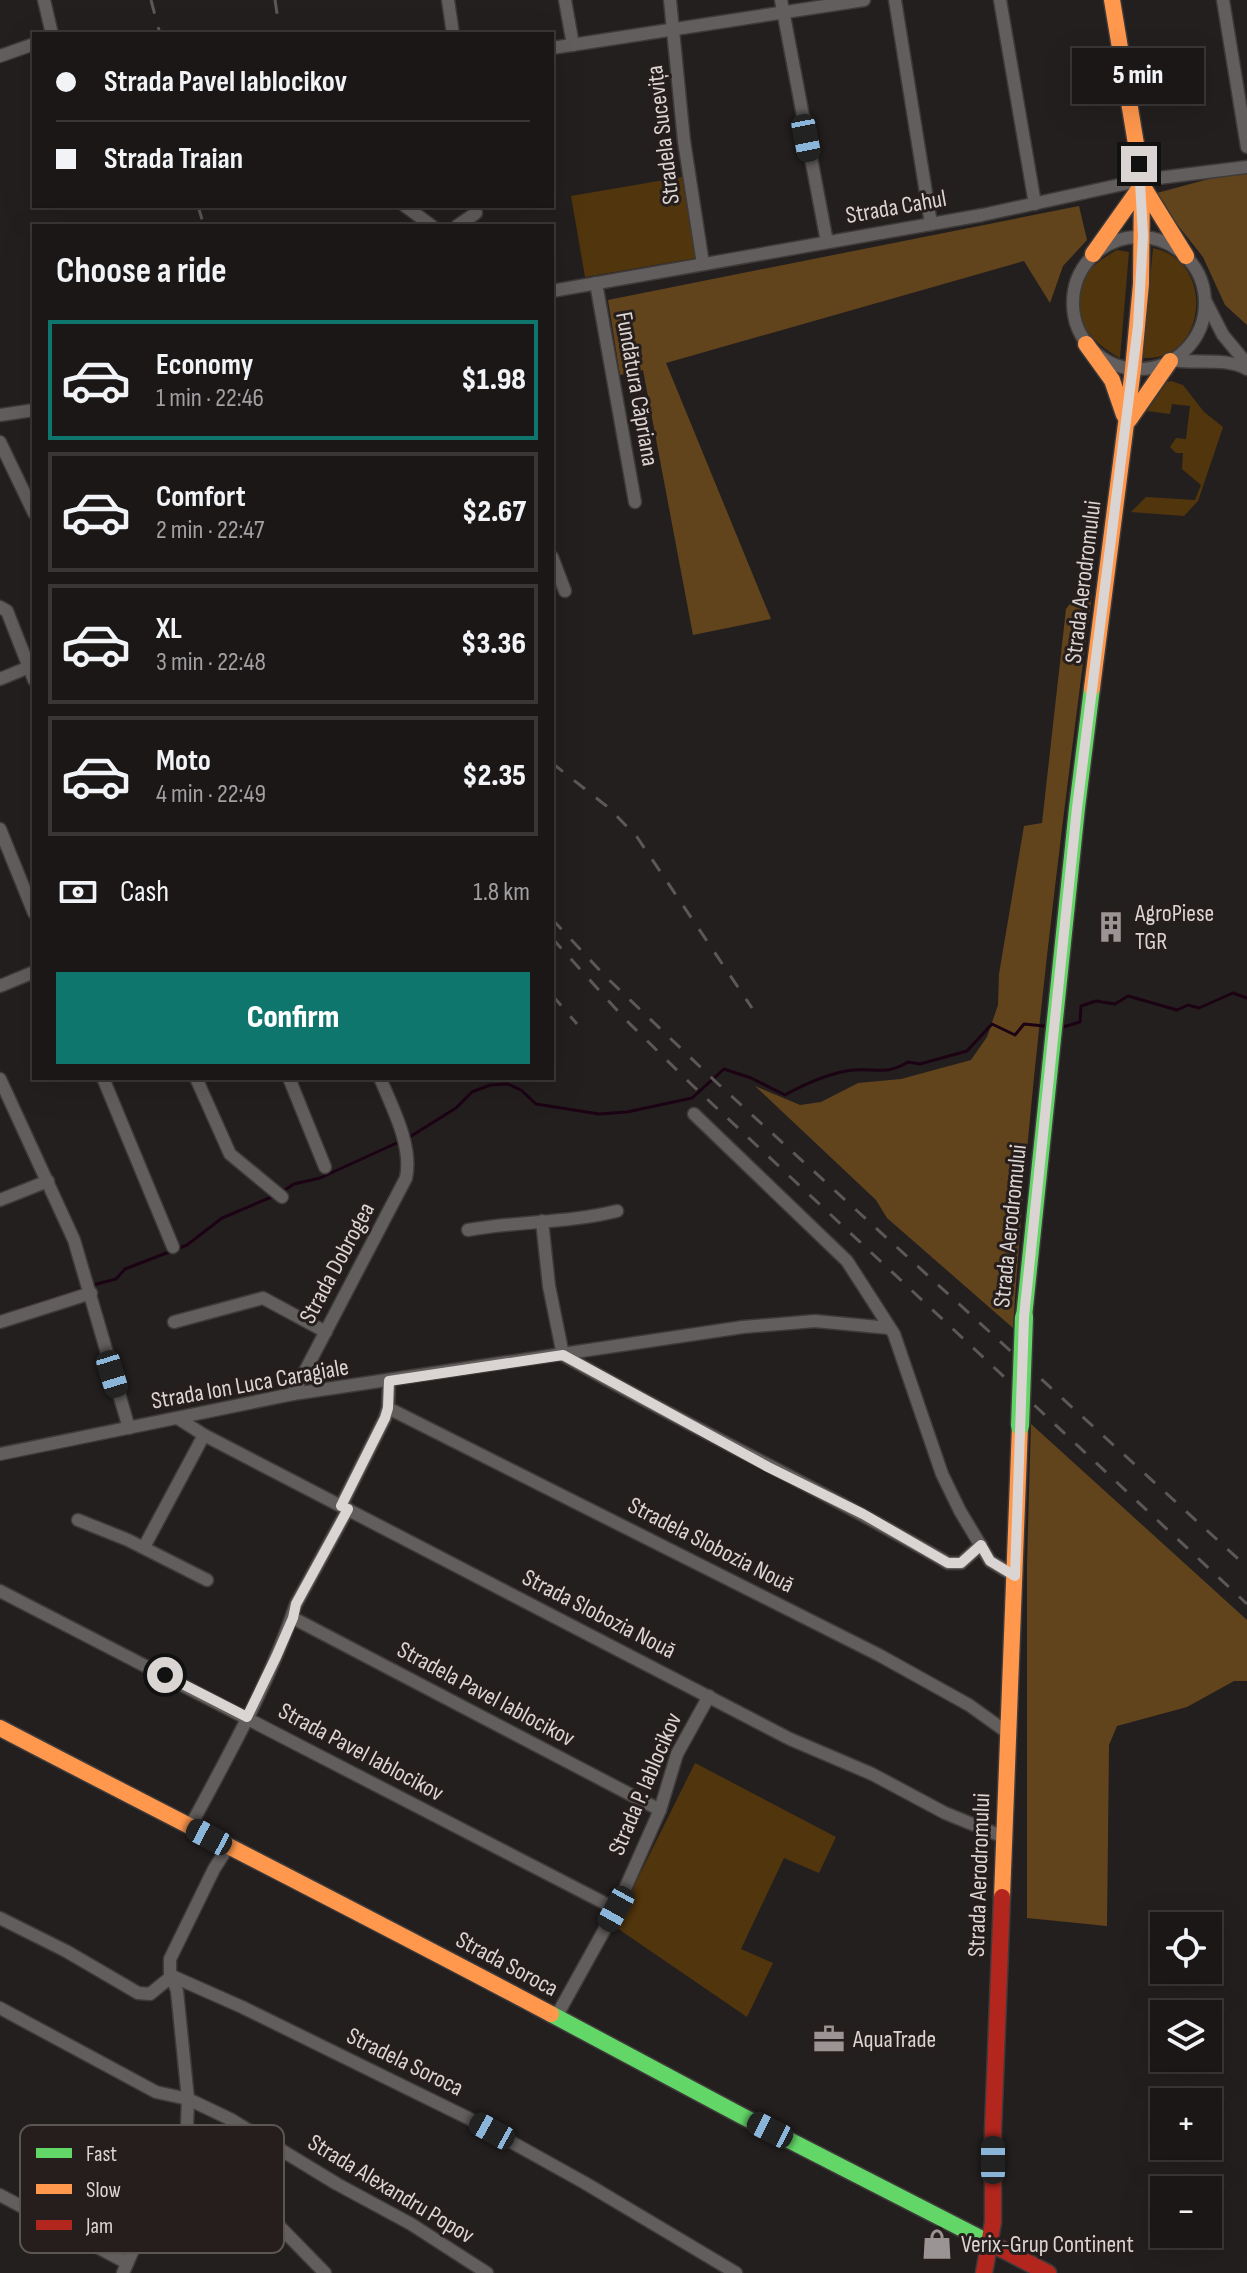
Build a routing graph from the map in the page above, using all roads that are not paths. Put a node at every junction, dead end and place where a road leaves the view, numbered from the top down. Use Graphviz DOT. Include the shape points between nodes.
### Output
graph roads {
  1 [pos="44,0"];
  2 [pos="448,0"];
  3 [pos="565,0"];
  4 [pos="670,0"];
  5 [pos="864,0"];
  6 [pos="895,0"];
  7 [pos="1000,0"];
  8 [pos="1112,0"];
  9 [pos="1223,0"];
  10 [pos="782,7"];
  11 [pos="673,30"];
  12 [pos="52,32"];
  13 [pos="453,32"];
  14 [pos="32,45"];
  15 [pos="573,45"];
  16 [pos="554,48"];
  17 [pos="0,56"];
  18 [pos="1247,147"];
  19 [pos="1247,167"];
  20 [pos="1142,182"];
  21 [pos="1035,204"];
  22 [pos="408,208"];
  23 [pos="476,210"];
  24 [pos="429,224"];
  25 [pos="459,224"];
  26 [pos="931,224"];
  27 [pos="1143,236"];
  28 [pos="827,242"];
  29 [pos="1093,254"];
  30 [pos="1186,256"];
  31 [pos="703,264"];
  32 [pos="596,283"];
  33 [pos="554,291"];
  34 [pos="1205,300"];
  35 [pos="1086,344"];
  36 [pos="1171,361"];
  37 [pos="1247,366"];
  38 [pos="1133,369"];
  39 [pos="32,410"];
  40 [pos="0,415"];
  41 [pos="1126,424"];
  42 [pos="0,442"];
  43 [pos="635,502"];
  44 [pos="32,509"];
  45 [pos="554,562"];
  46 [pos="565,591"];
  47 [pos="3,609"];
  48 [pos="31,666"];
  49 [pos="0,679"];
  50 [pos="0,829"];
  51 [pos="32,908"];
  52 [pos="32,973"];
  53 [pos="0,986"];
  54 [pos="104,1080"];
  55 [pos="197,1080"];
  56 [pos="290,1080"];
  57 [pos="381,1080"];
  58 [pos="2,1088"];
  59 [pos="694,1114"];
  60 [pos="325,1167"];
  61 [pos="48,1181"];
  62 [pos="282,1197"];
  63 [pos="0,1200"];
  64 [pos="617,1211"];
  65 [pos="542,1221"];
  66 [pos="468,1230"];
  67 [pos="173,1247"];
  68 [pos="91,1293"];
  69 [pos="0,1322"];
  70 [pos="174,1322"];
  71 [pos="889,1328"];
  72 [pos="326,1332"];
  73 [pos="563,1355"];
  74 [pos="389,1381"];
  75 [pos="293,1394"];
  76 [pos="388,1408"];
  77 [pos="179,1419"];
  78 [pos="129,1428"];
  79 [pos="204,1435"];
  80 [pos="0,1454"];
  81 [pos="344,1507"];
  82 [pos="78,1520"];
  83 [pos="981,1545"];
  84 [pos="144,1547"];
  85 [pos="1015,1576"];
  86 [pos="207,1580"];
  87 [pos="0,1591"];
  88 [pos="293,1618"];
  89 [pos="709,1696"];
  90 [pos="247,1717"];
  91 [pos="0,1728"];
  92 [pos="1008,1733"];
  93 [pos="660,1810"];
  94 [pos="190,1827"];
  95 [pos="1004,1837"];
  96 [pos="228,1847"];
  97 [pos="616,1909"];
  98 [pos="0,1918"];
  99 [pos="172,1976"];
  100 [pos="0,2008"];
  101 [pos="556,2017"];
  102 [pos="188,2099"];
  103 [pos="188,2125"];
  104 [pos="240,2125"];
  105 [pos="284,2152"];
  106 [pos="0,2195"];
  107 [pos="20,2207"];
  108 [pos="284,2230"];
  109 [pos="990,2243"];
  110 [pos="99,2253"];
  111 [pos="125,2268"];
  112 [pos="325,2273"];
  113 [pos="487,2273"];
  114 [pos="736,2273"];
  115 [pos="984,2273"];
  116 [pos="1048,2273"];
  1 -- 12 [label="street"];
  2 -- 13 [label="street"];
  3 -- 15 [label="street"];
  4 -- 11 [label="street, Stradela Sucevița"];
  5 -- 10 [label="street"];
  6 -- 26 [label="street"];
  7 -- 21 [label="street"];
  8 -- 20 [label="main road, Strada Aerodromului"];
  9 -- 18 [label="street"];
  10 -- 11 [label="street"];
  10 -- 28 [label="street"];
  11 -- 15 [label="street"];
  11 -- 31 [label="street, Stradela Sucevița"];
  14 -- 17 [label="street"];
  15 -- 16 [label="street"];
  19 -- 20 [label="street, Strada Cahul"];
  20 -- 21 [label="street, Strada Cahul"];
  20 -- 27 [label="main road, Strada Aerodromului"];
  20 -- 29 [label="main road"];
  20 -- 30 [label="main road"];
  21 -- 26 [label="street, Strada Cahul"];
  22 -- 24 [label="street"];
  23 -- 25 [label="street"];
  26 -- 28 [label="street, Strada Cahul"];
  27 -- 29 [label="street" via="1116,240"];
  27 -- 30 [label="street"];
  27 -- 38 [label="main road, Strada Aerodromului"];
  28 -- 31 [label="street, Strada Cahul"];
  29 -- 35 [label="street" via="1073,288 1076,327"];
  30 -- 34 [label="street" via="1196,269"];
  31 -- 32 [label="street, Strada Cahul"];
  32 -- 33 [label="street, Strada Cahul"];
  32 -- 43 [label="street, Fundătura Căpriana"];
  34 -- 36 [label="street" via="1197,336"];
  34 -- 37 [label="street"];
  35 -- 38 [label="street" via="1107,361"];
  35 -- 41 [label="main road" via="1112,380"];
  36 -- 37 [label="street"];
  36 -- 38 [label="street"];
  36 -- 41 [label="main road"];
  38 -- 41 [label="main road, Strada Aerodromului"];
  39 -- 40 [label="street"];
  41 -- 85 [label="main road, Strada Aerodromului, bridge" via="1077,808 1024,1317"];
  42 -- 44 [label="street"];
  45 -- 46 [label="street"];
  47 -- 48 [label="street"];
  48 -- 49 [label="street"];
  50 -- 51 [label="street"];
  52 -- 53 [label="street"];
  54 -- 67 [label="street"];
  55 -- 62 [label="street" via="230,1154"];
  56 -- 60 [label="street"];
  57 -- 72 [label="street, Strada Dobrogea" via="394,1111 406,1178"];
  58 -- 61 [label="street"];
  59 -- 71 [label="street" via="847,1261"];
  61 -- 63 [label="street"];
  61 -- 68 [label="street"];
  64 -- 65 [label="street" via="580,1220"];
  65 -- 66 [label="street"];
  65 -- 73 [label="street"];
  68 -- 69 [label="street"];
  68 -- 78 [label="street"];
  70 -- 72 [label="street" via="263,1298"];
  71 -- 73 [label="street, Strada Ion Luca Caragiale" via="815,1321"];
  71 -- 83 [label="street" via="942,1474"];
  72 -- 75 [label="street, Strada Dobrogea"];
  73 -- 74 [label="street, Strada Ion Luca Caragiale"];
  73 -- 83 [label="street" via="948,1563 961,1563"];
  74 -- 75 [label="street, Strada Ion Luca Caragiale"];
  74 -- 76 [label="street"];
  75 -- 77 [label="street, Strada Ion Luca Caragiale"];
  76 -- 81 [label="street"];
  76 -- 92 [label="street, Stradela Slobozia Nouă" via="879,1655"];
  77 -- 78 [label="street, Strada Ion Luca Caragiale"];
  77 -- 79 [label="street, Strada Slobozia Nouă"];
  78 -- 80 [label="street, Strada Ion Luca Caragiale"];
  79 -- 81 [label="street, Strada Slobozia Nouă"];
  79 -- 84 [label="street"];
  81 -- 88 [label="street"];
  81 -- 89 [label="street, Strada Slobozia Nouă"];
  82 -- 84 [label="street"];
  83 -- 85 [label="street" via="990,1561"];
  84 -- 86 [label="street"];
  85 -- 92 [label="main road, Strada Aerodromului"];
  87 -- 90 [label="street, Strada Pavel Iablocikov"];
  88 -- 90 [label="street"];
  88 -- 93 [label="street, Stradela Pavel Iablocikov"];
  89 -- 93 [label="street, Strada P. Iablocikov" via="677,1754"];
  89 -- 95 [label="street, Strada Slobozia Nouă"];
  90 -- 94 [label="street"];
  90 -- 97 [label="street, Strada Pavel Iablocikov"];
  91 -- 94 [label="main road, Strada Soroca"];
  92 -- 95 [label="main road, Strada Aerodromului"];
  93 -- 97 [label="street, Strada P. Iablocikov"];
  94 -- 96 [label="main road, Strada Soroca"];
  95 -- 109 [label="main road, Strada Aerodromului"];
  96 -- 99 [label="street" via="175,1947"];
  96 -- 101 [label="main road, Strada Soroca"];
  97 -- 101 [label="street, Strada P. Iablocikov"];
  98 -- 99 [label="street" via="138,1993 150,1994"];
  99 -- 102 [label="street"];
  99 -- 114 [label="street, Stradela Sorocа" via="468,2118"];
  100 -- 102 [label="street, Strada Alexandru Popov" via="156,2092"];
  101 -- 109 [label="main road, Strada Soroca"];
  102 -- 103 [label="street"];
  102 -- 104 [label="street, Strada Alexandru Popov"];
  105 -- 113 [label="street, Strada Alexandru Popov"];
  106 -- 107 [label="street"];
  108 -- 112 [label="street"];
  109 -- 115 [label="main road, Strada Aerodromului"];
  109 -- 116 [label="main road, Strada Soroca"];
  110 -- 111 [label="street"];
}
